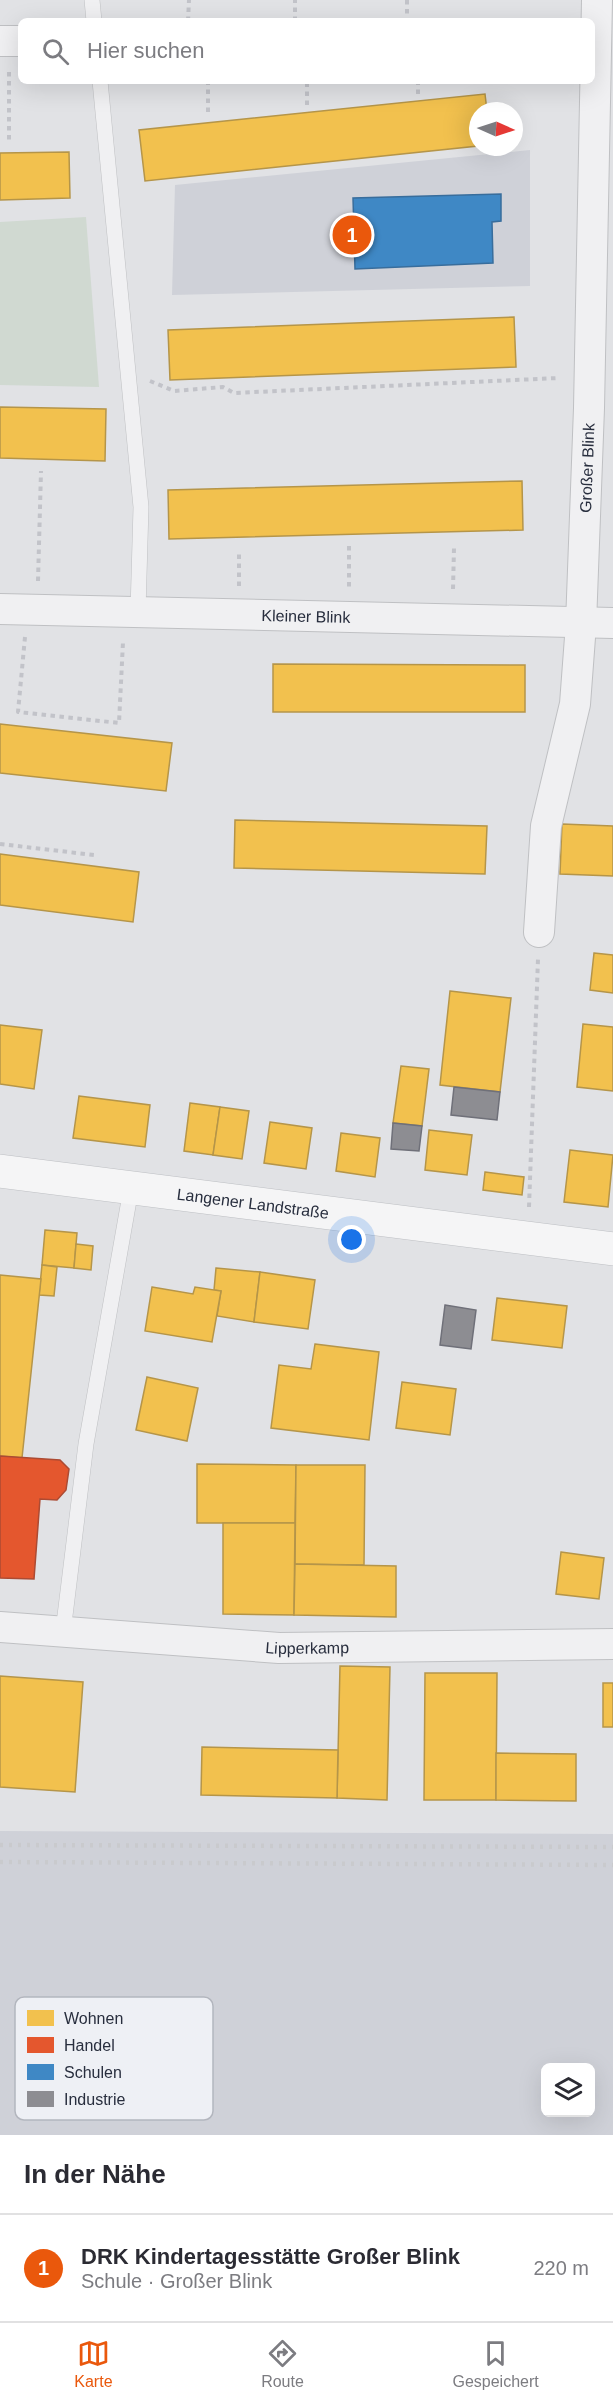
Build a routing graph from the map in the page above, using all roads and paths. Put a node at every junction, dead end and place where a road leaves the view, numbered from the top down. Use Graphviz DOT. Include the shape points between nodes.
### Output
graph roads {
  1 [pos="92,0"];
  2 [pos="189,0"];
  3 [pos="295,0"];
  4 [pos="406,0"];
  5 [pos="597,0"];
  6 [pos="94,18"];
  7 [pos="188,18"];
  8 [pos="295,18"];
  9 [pos="407,18"];
  10 [pos="600,32"];
  11 [pos="10,41"];
  12 [pos="100,84"];
  13 [pos="208,84"];
  14 [pos="307,84"];
  15 [pos="418,84"];
  16 [pos="418,94"];
  17 [pos="307,105"];
  18 [pos="208,112"];
  19 [pos="9,142"];
  20 [pos="590,377"];
  21 [pos="130,383"];
  22 [pos="41,471"];
  23 [pos="349,546"];
  24 [pos="454,548"];
  25 [pos="22,610"];
  26 [pos="131,611"];
  27 [pos="349,617"];
  28 [pos="453,620"];
  29 [pos="613,623"];
  30 [pos="581,624"];
  31 [pos="0,844"];
  32 [pos="94,855"];
  33 [pos="539,932"];
  34 [pos="0,1171"];
  35 [pos="131,1189"];
  36 [pos="527,1237"];
  37 [pos="613,1249"];
  38 [pos="0,1627"];
  39 [pos="63,1632"];
  40 [pos="613,1644"];
  1 -- 6 [label="lane"];
  2 -- 7 [label="path"];
  3 -- 8 [label="path"];
  4 -- 9 [label="path"];
  5 -- 10 [label="street, Großer Blink"];
  10 -- 20 [label="street, Großer Blink"];
  11 -- 19 [label="path"];
  12 -- 21 [label="lane"];
  13 -- 18 [label="path"];
  14 -- 17 [label="path"];
  15 -- 16 [label="path"];
  20 -- 21 [label="path" via="234,393 223,387 174,391 152,381"];
  20 -- 30 [label="street, Großer Blink"];
  21 -- 26 [label="lane" via="141,507"];
  22 -- 25 [label="path"];
  23 -- 27 [label="path"];
  24 -- 28 [label="path"];
  25 -- 26 [label="street, Kleiner Blink"];
  25 -- 26 [label="path" via="18,712 119,723"];
  26 -- 27 [label="street, Kleiner Blink"];
  27 -- 28 [label="street, Kleiner Blink"];
  28 -- 30 [label="street, Kleiner Blink"];
  29 -- 30 [label="street, Kleiner Blink"];
  30 -- 33 [label="street, Großer Blink" via="576,704 546,826"];
  31 -- 32 [label="path"];
  33 -- 36 [label="path"];
  34 -- 35 [label="main road, Langener Landstraße"];
  35 -- 36 [label="main road, Langener Landstraße"];
  35 -- 39 [label="lane" via="86,1444"];
  36 -- 37 [label="main road, Langener Landstraße"];
  38 -- 39 [label="street, Lipperkamp"];
  39 -- 40 [label="street, Lipperkamp" via="279,1648"];
}
